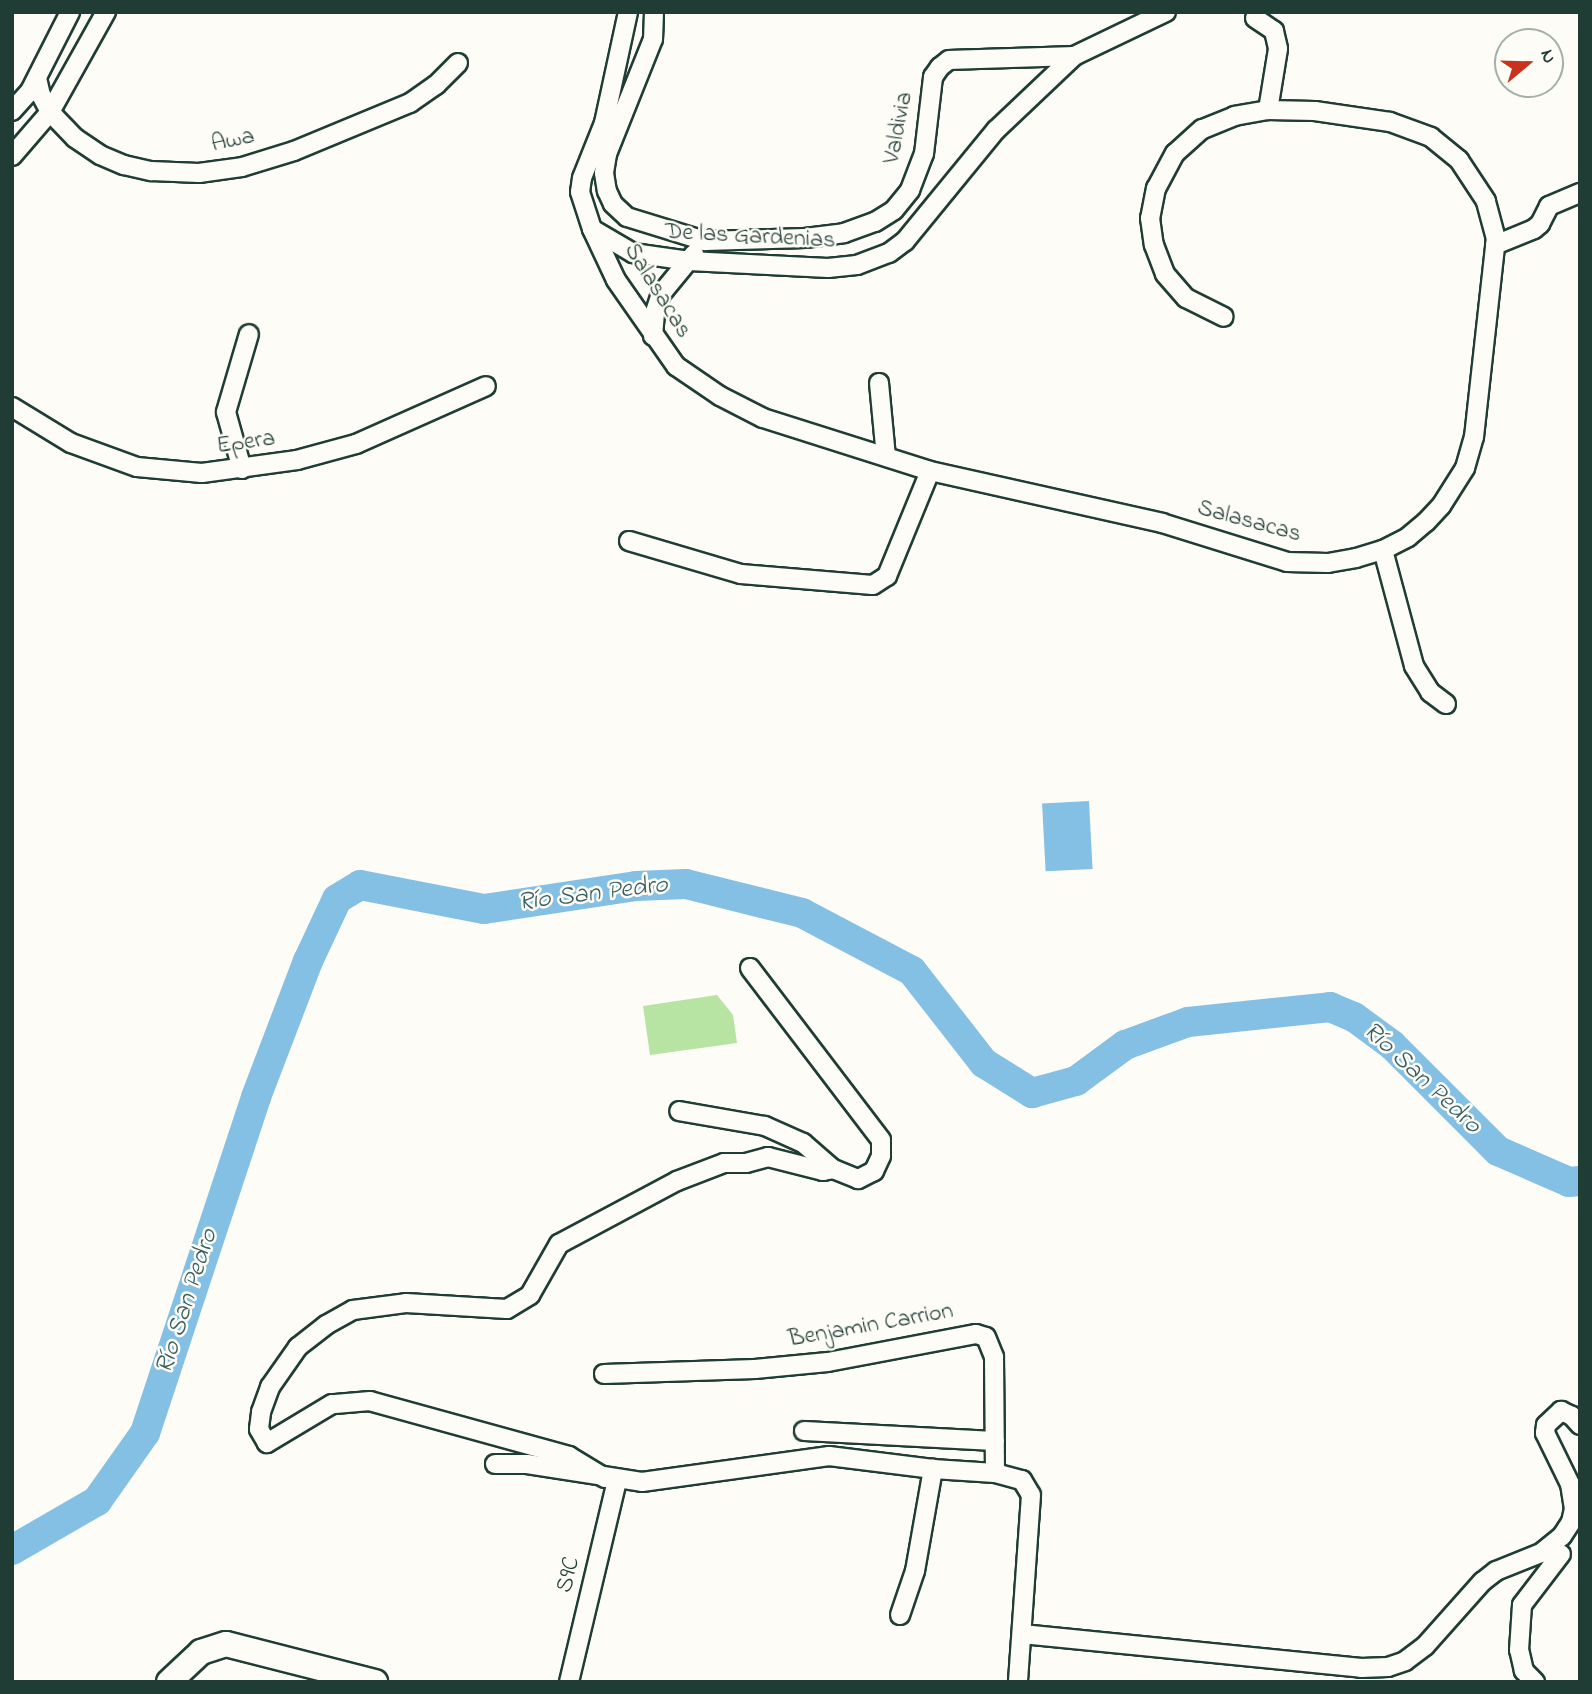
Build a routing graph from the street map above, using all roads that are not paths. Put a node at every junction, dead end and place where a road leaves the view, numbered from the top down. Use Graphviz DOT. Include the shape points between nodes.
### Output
graph roads {
  1 [pos="71,12"];
  2 [pos="106,12"];
  3 [pos="628,12"];
  4 [pos="654,12"];
  5 [pos="1166,12"];
  6 [pos="1255,18"];
  7 [pos="1074,56"];
  8 [pos="458,63"];
  9 [pos="37,78"];
  10 [pos="1268,110"];
  11 [pos="12,111"];
  12 [pos="50,112"];
  13 [pos="611,126"];
  14 [pos="12,156"];
  15 [pos="1580,193"];
  16 [pos="592,229"];
  17 [pos="705,241"];
  18 [pos="1495,245"];
  19 [pos="689,261"];
  20 [pos="1224,317"];
  21 [pos="249,334"];
  22 [pos="653,335"];
  23 [pos="879,383"];
  24 [pos="486,386"];
  25 [pos="12,407"];
  26 [pos="886,457"];
  27 [pos="243,469"];
  28 [pos="930,471"];
  29 [pos="629,541"];
  30 [pos="1383,550"];
  31 [pos="1446,704"];
  32 [pos="750,968"];
  33 [pos="679,1111"];
  34 [pos="833,1169"];
  35 [pos="604,1374"];
  36 [pos="1580,1425"];
  37 [pos="804,1431"];
  38 [pos="995,1441"];
  39 [pos="495,1464"];
  40 [pos="933,1469"];
  41 [pos="995,1473"];
  42 [pos="611,1479"];
  43 [pos="1561,1554"];
  44 [pos="900,1615"];
  45 [pos="1022,1634"];
  46 [pos="169,1682"];
  47 [pos="375,1682"];
  48 [pos="569,1682"];
  49 [pos="1018,1682"];
  50 [pos="1535,1682"];
  1 -- 9 [label="street"];
  2 -- 12 [label="street"];
  3 -- 13 [label="street"];
  4 -- 13 [label="street, Valdivia" via="653,39"];
  5 -- 7 [label="street, De las Gardenias"];
  6 -- 10 [label="street" via="1274,31 1278,49"];
  7 -- 17 [label="street, Valdivia" via="949,60 940,67 933,77 923,154 910,190 894,210 875,222 844,233 805,238"];
  7 -- 19 [label="street, De las Gardenias" via="996,130 905,241 890,253 857,265 828,268"];
  8 -- 12 [label="street, Awa" via="436,85 397,108 294,151 242,167 199,173 151,171 112,160 75,138"];
  9 -- 11 [label="street"];
  9 -- 12 [label="street, Awa"];
  10 -- 18 [label="street, Salasacas" via="1315,111 1390,122 1431,137 1459,160 1486,201"];
  10 -- 20 [label="street, Salasacas" via="1202,129 1175,153 1156,188 1150,219 1165,274 1186,299"];
  12 -- 14 [label="street"];
  13 -- 16 [label="street" via="582,178 580,192"];
  13 -- 17 [label="street, Valdivia" via="604,173 613,204 627,218"];
  15 -- 18 [label="street" via="1549,205 1534,229"];
  16 -- 19 [label="street, De las Gardenias" via="634,253"];
  16 -- 22 [label="street, Salasacas" via="616,280"];
  17 -- 19 [label="street"];
  18 -- 30 [label="street, Salasacas" via="1474,437 1465,468 1426,522"];
  19 -- 22 [label="street" via="661,295"];
  21 -- 27 [label="street" via="226,412"];
  22 -- 26 [label="street, Salasacas" via="676,366 720,396 763,418"];
  23 -- 26 [label="street"];
  24 -- 27 [label="street, Epera" via="356,444"];
  25 -- 27 [label="street, Epera" via="71,443 137,467 202,473"];
  26 -- 28 [label="street, Salasacas"];
  28 -- 29 [label="street" via="887,576 873,586 741,574"];
  28 -- 30 [label="street, Salasacas" via="1162,523 1287,562 1328,563"];
  30 -- 31 [label="street" via="1414,666 1430,692"];
  32 -- 34 [label="street" via="881,1140 881,1156 874,1171 858,1179"];
  33 -- 34 [label="street" via="765,1126 803,1143"];
  34 -- 42 [label="street" via="823,1171 768,1157 724,1163 677,1181 559,1244 530,1295 507,1308 406,1303 353,1310 298,1347 270,1387 261,1412 259,1429 267,1443 332,1404 370,1401 569,1456"];
  35 -- 38 [label="street, Benjamin Carrion" via="828,1362 976,1334 986,1337 994,1357"];
  36 -- 45 [label="street" via="1561,1410 1546,1425 1545,1433 1570,1484 1574,1509 1562,1536 1541,1553 1482,1582 1425,1646 1405,1661 1361,1668"];
  37 -- 38 [label="street"];
  38 -- 41 [label="street, Benjamin Carrion"];
  39 -- 42 [label="street" via="576,1470"];
  40 -- 41 [label="street"];
  40 -- 42 [label="street" via="829,1456 642,1482"];
  40 -- 44 [label="street" via="915,1571"];
  41 -- 45 [label="street" via="1022,1480 1031,1495"];
  42 -- 48 [label="street, S9C"];
  43 -- 50 [label="street" via="1522,1605 1519,1650 1524,1671"];
  45 -- 49 [label="street"];
  46 -- 47 [label="main road" via="201,1652 226,1644"];
}
